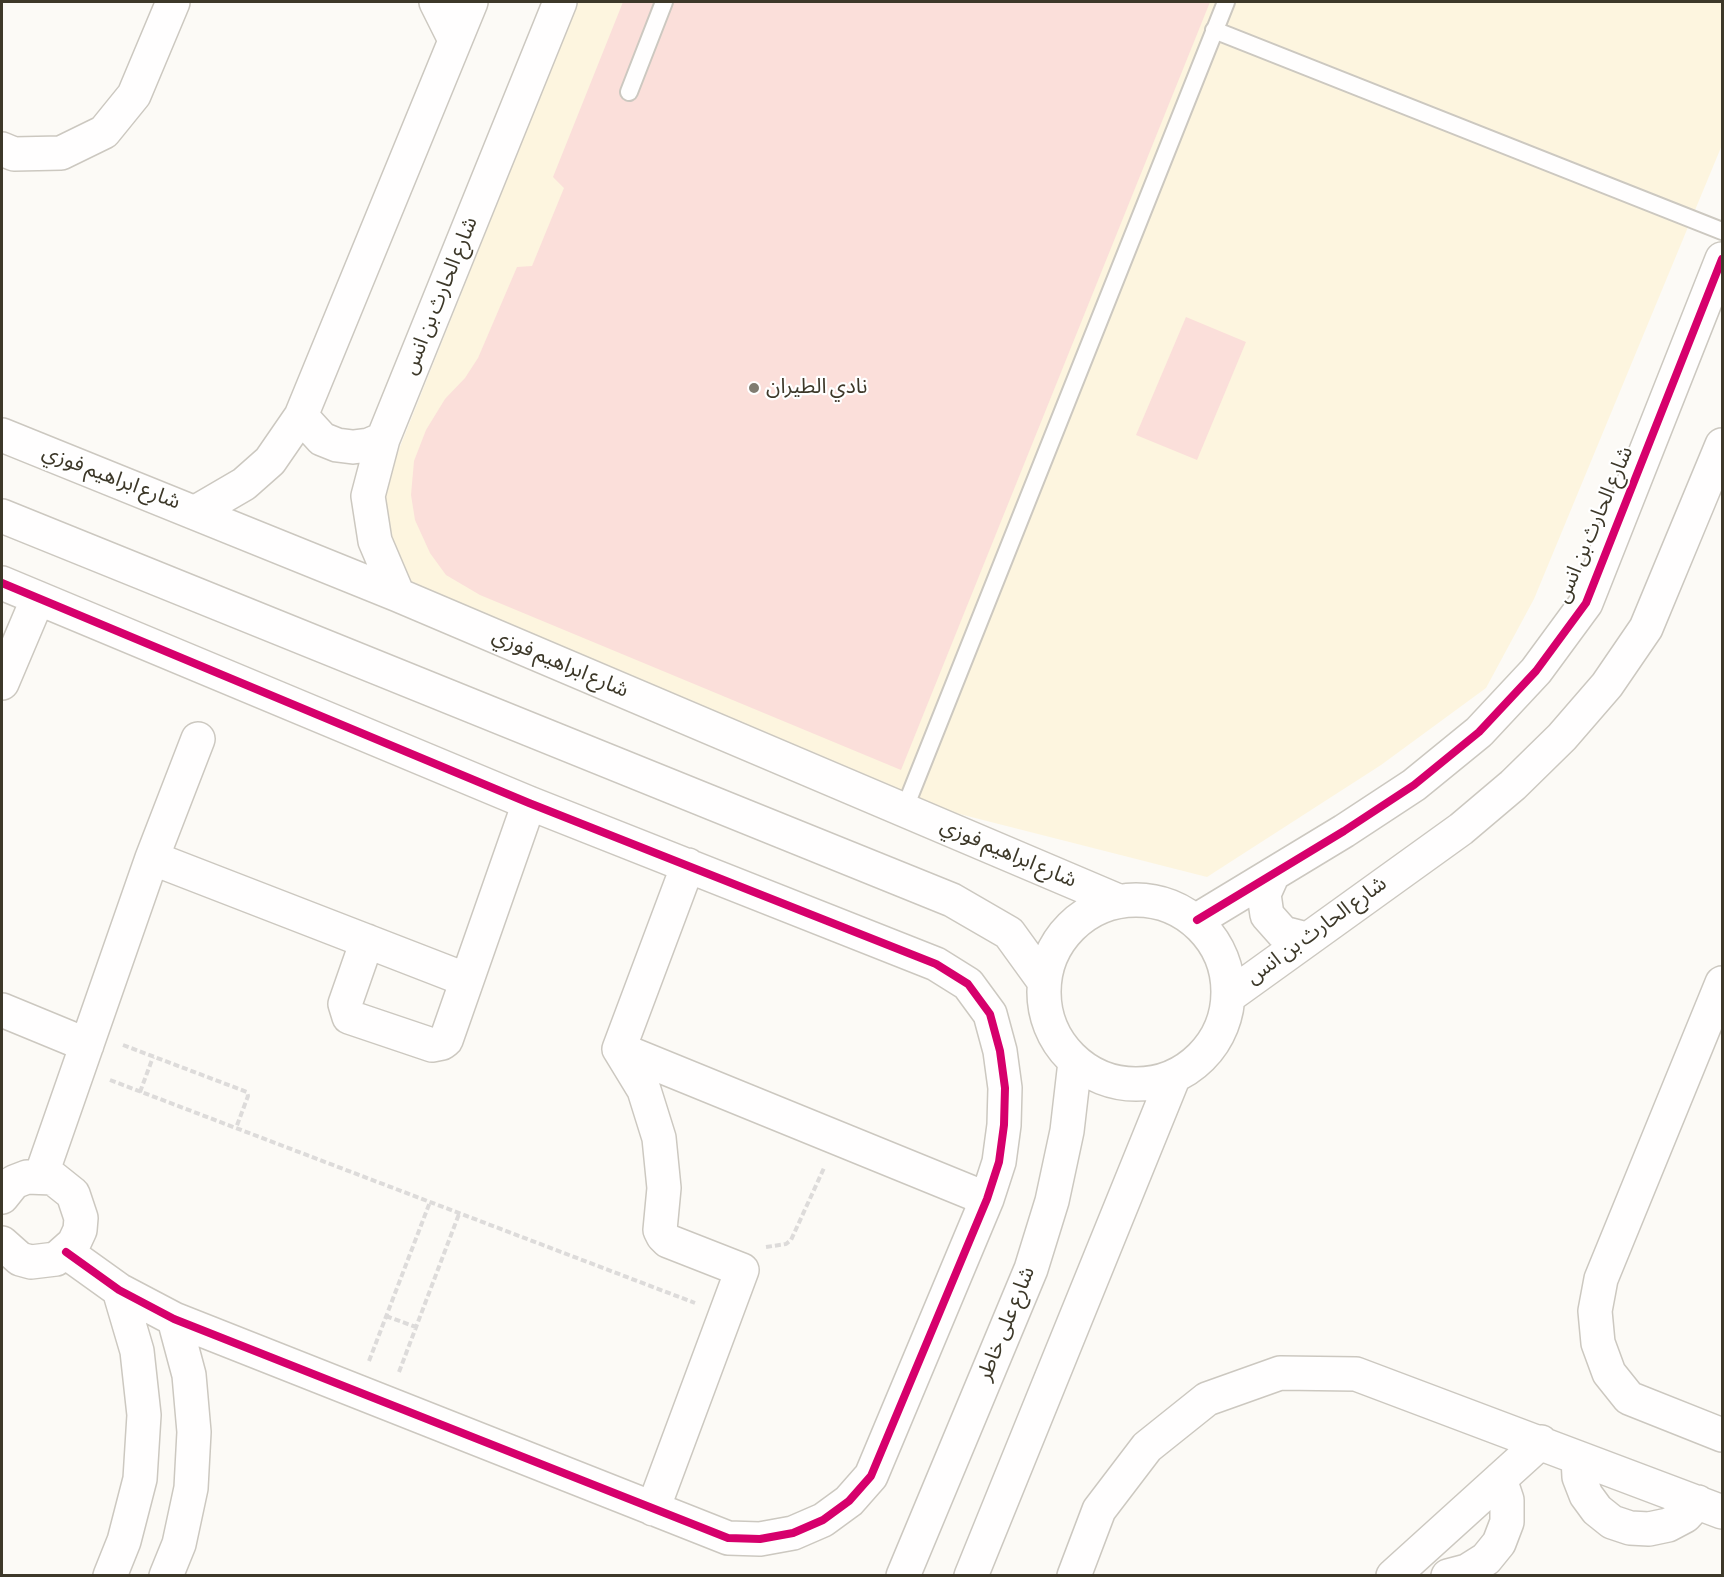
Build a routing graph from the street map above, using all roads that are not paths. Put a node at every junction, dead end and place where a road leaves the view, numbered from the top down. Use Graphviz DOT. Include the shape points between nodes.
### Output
graph roads {
  1 [pos="173,2"];
  2 [pos="436,2"];
  3 [pos="471,2"];
  4 [pos="560,2"];
  5 [pos="664,2"];
  6 [pos="1226,2"];
  7 [pos="1214,30"];
  8 [pos="455,40"];
  9 [pos="629,92"];
  10 [pos="2,149"];
  11 [pos="1722,231"];
  12 [pos="1722,259"];
  13 [pos="301,416"];
  14 [pos="2,435"];
  15 [pos="383,440"];
  16 [pos="1722,445"];
  17 [pos="196,512"];
  18 [pos="2,516"];
  19 [pos="2,583"];
  20 [pos="398,594"];
  21 [pos="38,598"];
  22 [pos="2,683"];
  23 [pos="198,739"];
  24 [pos="529,803"];
  25 [pos="904,810"];
  26 [pos="152,858"];
  27 [pos="688,865"];
  28 [pos="1273,874"];
  29 [pos="1116,900"];
  30 [pos="1197,920"];
  31 [pos="1306,939"];
  32 [pos="367,941"];
  33 [pos="467,980"];
  34 [pos="1043,980"];
  35 [pos="1722,983"];
  36 [pos="1229,996"];
  37 [pos="2,1010"];
  38 [pos="86,1049"];
  39 [pos="619,1049"];
  40 [pos="1075,1062"];
  41 [pos="1174,1076"];
  42 [pos="41,1176"];
  43 [pos="2,1197"];
  44 [pos="987,1198"];
  45 [pos="2,1243"];
  46 [pos="66,1252"];
  47 [pos="119,1290"];
  48 [pos="174,1319"];
  49 [pos="1722,1435"];
  50 [pos="1541,1442"];
  51 [pos="1578,1458"];
  52 [pos="1500,1479"];
  53 [pos="1710,1507"];
  54 [pos="653,1509"];
  55 [pos="1399,1570"];
  56 [pos="110,1575"];
  57 [pos="166,1575"];
  58 [pos="903,1575"];
  59 [pos="971,1575"];
  60 [pos="1074,1575"];
  61 [pos="1443,1575"];
  62 [pos="1448,1575"];
  1 -- 10 [label="street" via="134,95 104,132 61,153 14,154"];
  2 -- 8 [label="street"];
  3 -- 8 [label="street"];
  4 -- 15 [label="street, شارع الحارث بن انس"];
  5 -- 9 [label="lane"];
  6 -- 7 [label="lane"];
  7 -- 11 [label="lane"];
  7 -- 25 [label="lane"];
  8 -- 13 [label="street"];
  12 -- 28 [label="street, شارع الحارث بن انس" via="1586,603 1536,671 1479,732 1414,785"];
  13 -- 15 [label="street" via="322,439 337,445 361,446"];
  13 -- 17 [label="street" via="270,461 244,484"];
  14 -- 17 [label="street, شارع ابراهيم فوزي"];
  15 -- 20 [label="street, شارع الحارث بن انس" via="368,496 375,540"];
  16 -- 31 [label="street, شارع الحارث بن انس" via="1646,628 1607,685 1514,786 1461,829"];
  17 -- 20 [label="street, شارع ابراهيم فوزي"];
  18 -- 34 [label="street" via="952,900 1009,933"];
  19 -- 21 [label="street"];
  20 -- 25 [label="street, شارع ابراهيم فوزي"];
  21 -- 22 [label="street"];
  21 -- 24 [label="street"];
  23 -- 26 [label="street"];
  24 -- 27 [label="street"];
  24 -- 33 [label="street"];
  25 -- 29 [label="street, شارع ابراهيم فوزي"];
  26 -- 32 [label="street"];
  26 -- 38 [label="street"];
  27 -- 39 [label="street"];
  27 -- 44 [label="street" via="936,964 968,984 990,1014 1005,1088 1000,1153"];
  28 -- 30 [label="street, شارع الحارث بن انس"];
  28 -- 31 [label="street" via="1264,894 1267,915 1283,933"];
  29 -- 30 [label="street" via="1159,901"];
  29 -- 34 [label="street" via="1082,916 1056,944"];
  30 -- 36 [label="street" via="1215,942 1226,968"];
  31 -- 36 [label="street, شارع الحارث بن انس"];
  32 -- 33 [label="street"];
  32 -- 33 [label="street" via="345,1004 349,1017 437,1045 446,1040"];
  34 -- 40 [label="street" via="1044,1010 1056,1039"];
  35 -- 49 [label="street" via="1601,1279 1595,1311 1598,1343 1609,1372 1629,1398"];
  36 -- 41 [label="street" via="1221,1029 1202,1057"];
  37 -- 38 [label="street"];
  38 -- 42 [label="street"];
  39 -- 44 [label="street"];
  39 -- 54 [label="street" via="644,1090 659,1138 663,1236 742,1270"];
  40 -- 41 [label="street" via="1097,1076 1122,1084 1149,1084"];
  40 -- 58 [label="street, شارع على خاطر" via="1067,1131 1052,1201 1031,1269"];
  41 -- 59 [label="street"];
  42 -- 43 [label="street" via="14,1182"];
  42 -- 46 [label="street" via="64,1184 79,1205 80,1230"];
  44 -- 54 [label="street" via="871,1476 849,1501 823,1520 793,1533 760,1539 728,1538"];
  45 -- 46 [label="street" via="20,1258 32,1262 56,1259"];
  46 -- 47 [label="street"];
  47 -- 48 [label="street"];
  47 -- 56 [label="street" via="137,1351 144,1415 140,1479 124,1541"];
  48 -- 54 [label="street"];
  48 -- 57 [label="street" via="189,1375 194,1432 191,1488 179,1544"];
  50 -- 51 [label="street"];
  50 -- 52 [label="street"];
  50 -- 60 [label="street" via="1356,1374 1280,1373 1207,1399 1147,1447 1099,1510"];
  51 -- 53 [label="street"];
  51 -- 53 [label="street" via="1579,1477 1592,1503 1612,1522 1649,1529"];
  52 -- 55 [label="street"];
  52 -- 62 [label="street" via="1507,1500 1507,1522 1499,1543 1486,1559 1467,1571"];
  55 -- 61 [label="street"];
}
